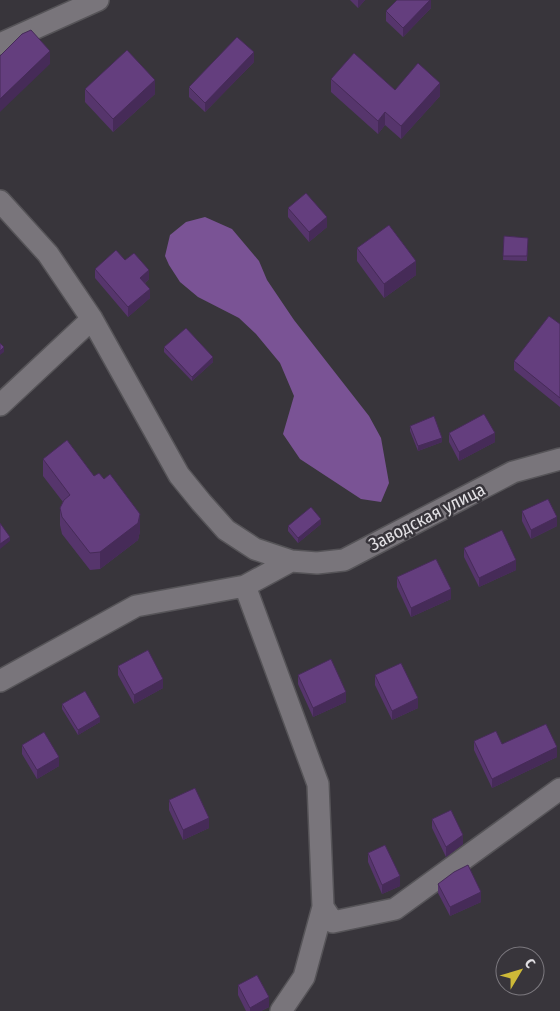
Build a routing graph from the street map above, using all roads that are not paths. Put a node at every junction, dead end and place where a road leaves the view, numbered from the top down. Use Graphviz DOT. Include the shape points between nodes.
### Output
graph roads {
  1 [pos="98,0"];
  2 [pos="0,44"];
  3 [pos="0,201"];
  4 [pos="92,319"];
  5 [pos="0,405"];
  6 [pos="560,459"];
  7 [pos="291,561"];
  8 [pos="245,586"];
  9 [pos="0,681"];
  10 [pos="560,789"];
  11 [pos="323,907"];
  12 [pos="281,1011"];
  1 -- 2 [label="street"];
  3 -- 4 [label="street, Заводская улица" via="48,254"];
  4 -- 5 [label="street"];
  4 -- 7 [label="street, Заводская улица" via="179,475 201,502 226,530 255,549"];
  6 -- 7 [label="street, Заводская улица" via="513,472 344,560"];
  7 -- 8 [label="street"];
  8 -- 9 [label="street" via="136,606"];
  8 -- 11 [label="street" via="318,784"];
  10 -- 11 [label="street" via="395,909 333,922"];
  11 -- 12 [label="street" via="304,976"];
}
